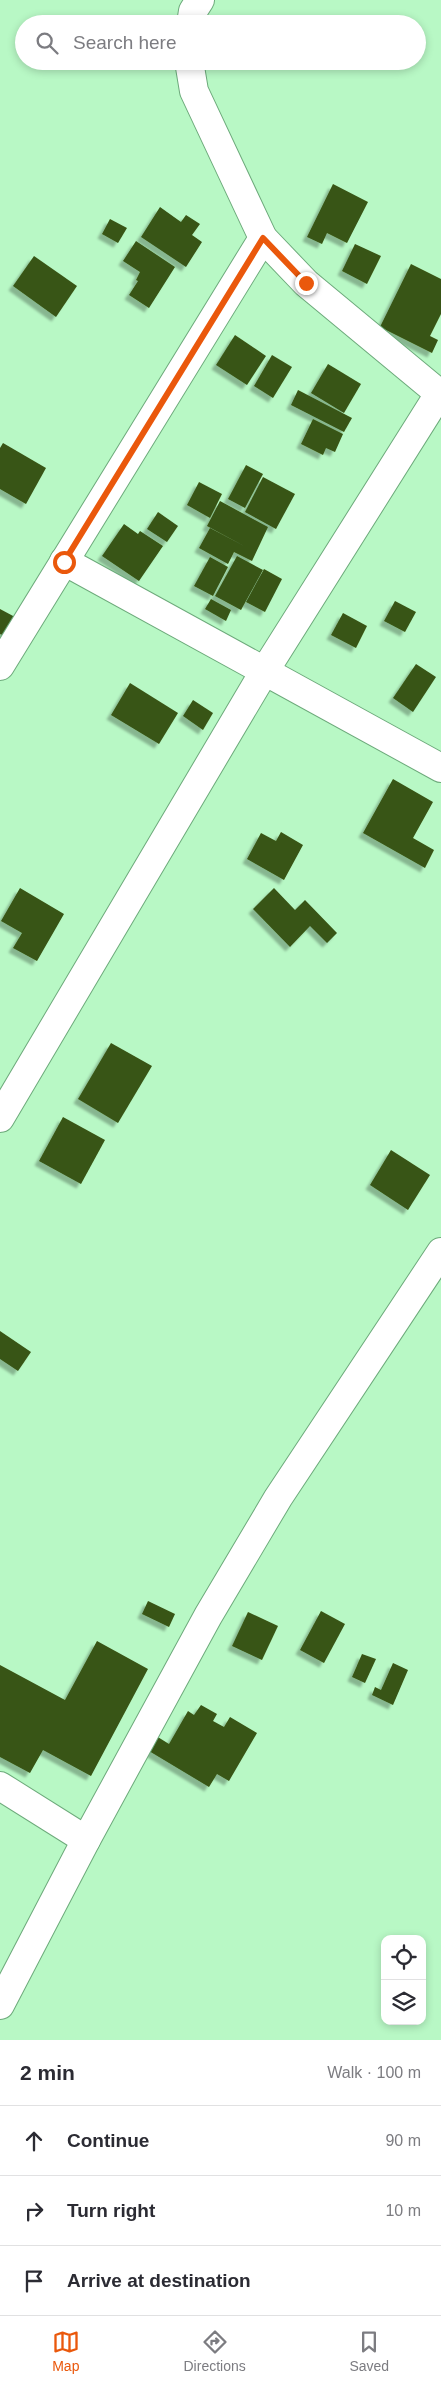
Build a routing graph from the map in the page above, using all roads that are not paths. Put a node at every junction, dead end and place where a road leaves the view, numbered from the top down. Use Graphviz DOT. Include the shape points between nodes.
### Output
graph roads {
  1 [pos="200,0"];
  2 [pos="192,15"];
  3 [pos="190,70"];
  4 [pos="263,238"];
  5 [pos="440,395"];
  6 [pos="64,562"];
  7 [pos="0,666"];
  8 [pos="264,672"];
  9 [pos="441,768"];
  10 [pos="0,1118"];
  11 [pos="441,1252"];
  12 [pos="0,1786"];
  13 [pos="86,1840"];
  14 [pos="0,2006"];
  1 -- 2 [label="street"];
  3 -- 4 [label="street" via="194,91"];
  4 -- 5 [label="street" via="306,283"];
  4 -- 6 [label="street"];
  5 -- 8 [label="street"];
  6 -- 7 [label="street"];
  6 -- 8 [label="street"];
  8 -- 9 [label="street"];
  8 -- 10 [label="street"];
  11 -- 13 [label="street" via="273,1507 208,1616"];
  12 -- 13 [label="street"];
  13 -- 14 [label="street"];
}
